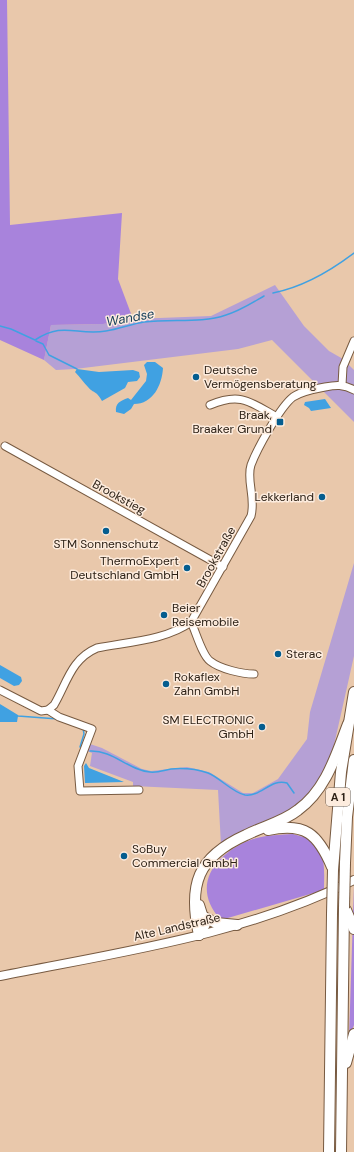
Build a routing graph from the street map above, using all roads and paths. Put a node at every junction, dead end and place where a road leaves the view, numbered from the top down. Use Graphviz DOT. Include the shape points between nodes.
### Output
graph roads {
  1 [pos="354,341"];
  2 [pos="342,385"];
  3 [pos="354,390"];
  4 [pos="210,405"];
  5 [pos="277,417"];
  6 [pos="5,446"];
  7 [pos="223,567"];
  8 [pos="191,622"];
  9 [pos="254,674"];
  10 [pos="0,690"];
  11 [pos="354,692"];
  12 [pos="48,710"];
  13 [pos="348,724"];
  14 [pos="354,760"];
  15 [pos="138,790"];
  16 [pos="246,834"];
  17 [pos="333,870"];
  18 [pos="354,880"];
  19 [pos="196,898"];
  20 [pos="344,908"];
  21 [pos="204,917"];
  22 [pos="237,925"];
  23 [pos="354,929"];
  24 [pos="199,936"];
  25 [pos="0,976"];
  26 [pos="354,1034"];
  27 [pos="342,1079"];
  28 [pos="329,1152"];
  29 [pos="341,1152"];
  1 -- 2 [label="street" via="343,367"];
  2 -- 3 [label="street"];
  2 -- 5 [label="street, Brookstraße" via="298,394 286,404"];
  4 -- 5 [label="street" via="224,399 239,398"];
  5 -- 7 [label="street, Brookstraße" via="251,465 254,504 251,516"];
  6 -- 7 [label="street, Brookstieg"];
  7 -- 8 [label="street, Brookstraße"];
  8 -- 9 [label="street" via="210,661 241,674"];
  8 -- 12 [label="street, Brookstraße" via="181,630 168,634 88,652 76,662 57,700"];
  10 -- 12 [label="street" via="41,711"];
  11 -- 13 [label="highway, A 1"];
  12 -- 15 [label="street" via="59,717 92,729 78,766 80,791"];
  13 -- 16 [label="highway" via="323,782 307,803 284,819"];
  13 -- 17 [label="highway, A 1" via="336,816"];
  14 -- 20 [label="highway, A 1, bridge" via="345,863"];
  16 -- 17 [label="highway" via="275,828 306,831 322,846"];
  16 -- 19 [label="highway" via="221,849 203,868 196,884"];
  17 -- 28 [label="highway, A 1, bridge"];
  18 -- 22 [label="main road, Alte Landstraße" via="314,899"];
  19 -- 21 [label="highway"];
  19 -- 24 [label="highway"];
  20 -- 23 [label="highway"];
  20 -- 27 [label="highway, A 1"];
  21 -- 22 [label="highway" via="216,923"];
  21 -- 24 [label="highway" via="205,926"];
  22 -- 24 [label="main road, Alte Landstraße"];
  24 -- 25 [label="main road, Alte Landstraße"];
  26 -- 27 [label="highway"];
  27 -- 29 [label="highway, A 1"];
}
